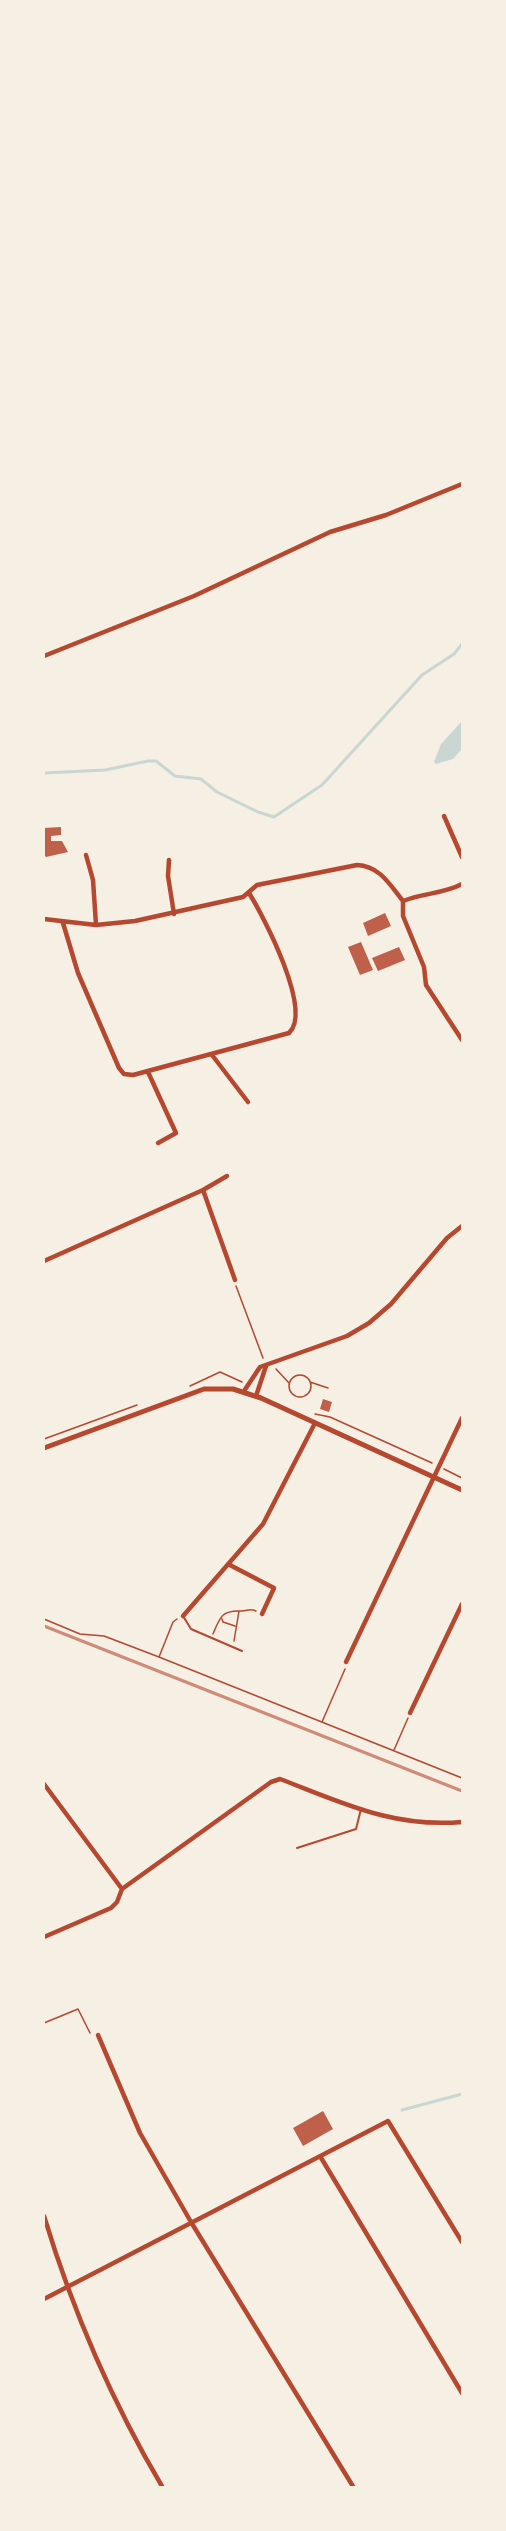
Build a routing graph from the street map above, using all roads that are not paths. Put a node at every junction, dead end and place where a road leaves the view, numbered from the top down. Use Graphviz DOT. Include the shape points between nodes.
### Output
graph roads {
  1 [pos="462,484"];
  2 [pos="44,656"];
  3 [pos="444,816"];
  4 [pos="86,855"];
  5 [pos="462,857"];
  6 [pos="169,860"];
  7 [pos="462,885"];
  8 [pos="249,893"];
  9 [pos="403,901"];
  10 [pos="174,914"];
  11 [pos="44,920"];
  12 [pos="63,923"];
  13 [pos="96,925"];
  14 [pos="462,1040"];
  15 [pos="212,1055"];
  16 [pos="148,1072"];
  17 [pos="248,1102"];
  18 [pos="158,1143"];
  19 [pos="227,1176"];
  20 [pos="203,1190"];
  21 [pos="462,1226"];
  22 [pos="44,1261"];
  23 [pos="235,1280"];
  24 [pos="266,1366"];
  25 [pos="244,1391"];
  26 [pos="256,1396"];
  27 [pos="462,1418"];
  28 [pos="315,1423"];
  29 [pos="44,1448"];
  30 [pos="435,1477"];
  31 [pos="462,1490"];
  32 [pos="228,1564"];
  33 [pos="462,1604"];
  34 [pos="262,1614"];
  35 [pos="183,1616"];
  36 [pos="456,1617"];
  37 [pos="462,1620"];
  38 [pos="242,1650"];
  39 [pos="346,1662"];
  40 [pos="410,1713"];
  41 [pos="44,1784"];
  42 [pos="361,1809"];
  43 [pos="462,1822"];
  44 [pos="297,1848"];
  45 [pos="122,1889"];
  46 [pos="44,1937"];
  47 [pos="98,2035"];
  48 [pos="320,2156"];
  49 [pos="44,2216"];
  50 [pos="191,2222"];
  51 [pos="462,2242"];
  52 [pos="67,2287"];
  53 [pos="44,2299"];
  54 [pos="462,2393"];
  55 [pos="163,2487"];
  56 [pos="354,2487"];
  1 -- 2 [label="street" via="386,515 330,532 194,596"];
  3 -- 5 [label="street"];
  4 -- 13 [label="street" via="93,880"];
  6 -- 10 [label="street"];
  7 -- 9 [label="street"];
  8 -- 9 [label="street" via="257,885 369,865"];
  8 -- 10 [label="street"];
  8 -- 15 [label="street" via="276,946 292,991 295,1028"];
  9 -- 14 [label="street" via="403,916 424,967 426,985"];
  10 -- 13 [label="street"];
  11 -- 12 [label="street"];
  12 -- 13 [label="street"];
  12 -- 16 [label="street" via="78,973 118,1068 124,1074"];
  15 -- 16 [label="street"];
  15 -- 17 [label="street"];
  16 -- 18 [label="street" via="176,1133"];
  19 -- 20 [label="street"];
  20 -- 22 [label="street"];
  20 -- 23 [label="street"];
  21 -- 24 [label="street" via="369,1323 347,1336"];
  24 -- 25 [label="street" via="256,1371"];
  24 -- 26 [label="street"];
  25 -- 26 [label="street"];
  25 -- 29 [label="street" via="216,1388 192,1392"];
  26 -- 28 [label="street"];
  27 -- 30 [label="street"];
  28 -- 30 [label="street"];
  28 -- 32 [label="street" via="263,1524"];
  30 -- 31 [label="street"];
  30 -- 39 [label="street"];
  32 -- 34 [label="street" via="274,1588"];
  32 -- 35 [label="street"];
  33 -- 36 [label="street"];
  35 -- 38 [label="lane" via="191,1629"];
  36 -- 37 [label="street"];
  36 -- 40 [label="street"];
  41 -- 45 [label="street"];
  42 -- 43 [label="street" via="396,1821"];
  42 -- 44 [label="lane" via="356,1828"];
  42 -- 45 [label="street" via="280,1779 271,1782"];
  45 -- 46 [label="street" via="111,1908"];
  47 -- 50 [label="street" via="140,2133"];
  48 -- 50 [label="street"];
  48 -- 51 [label="street" via="388,2121"];
  48 -- 54 [label="street"];
  49 -- 52 [label="street"];
  50 -- 52 [label="street"];
  50 -- 56 [label="street"];
  52 -- 53 [label="street"];
  52 -- 55 [label="street" via="114,2400"];
}
